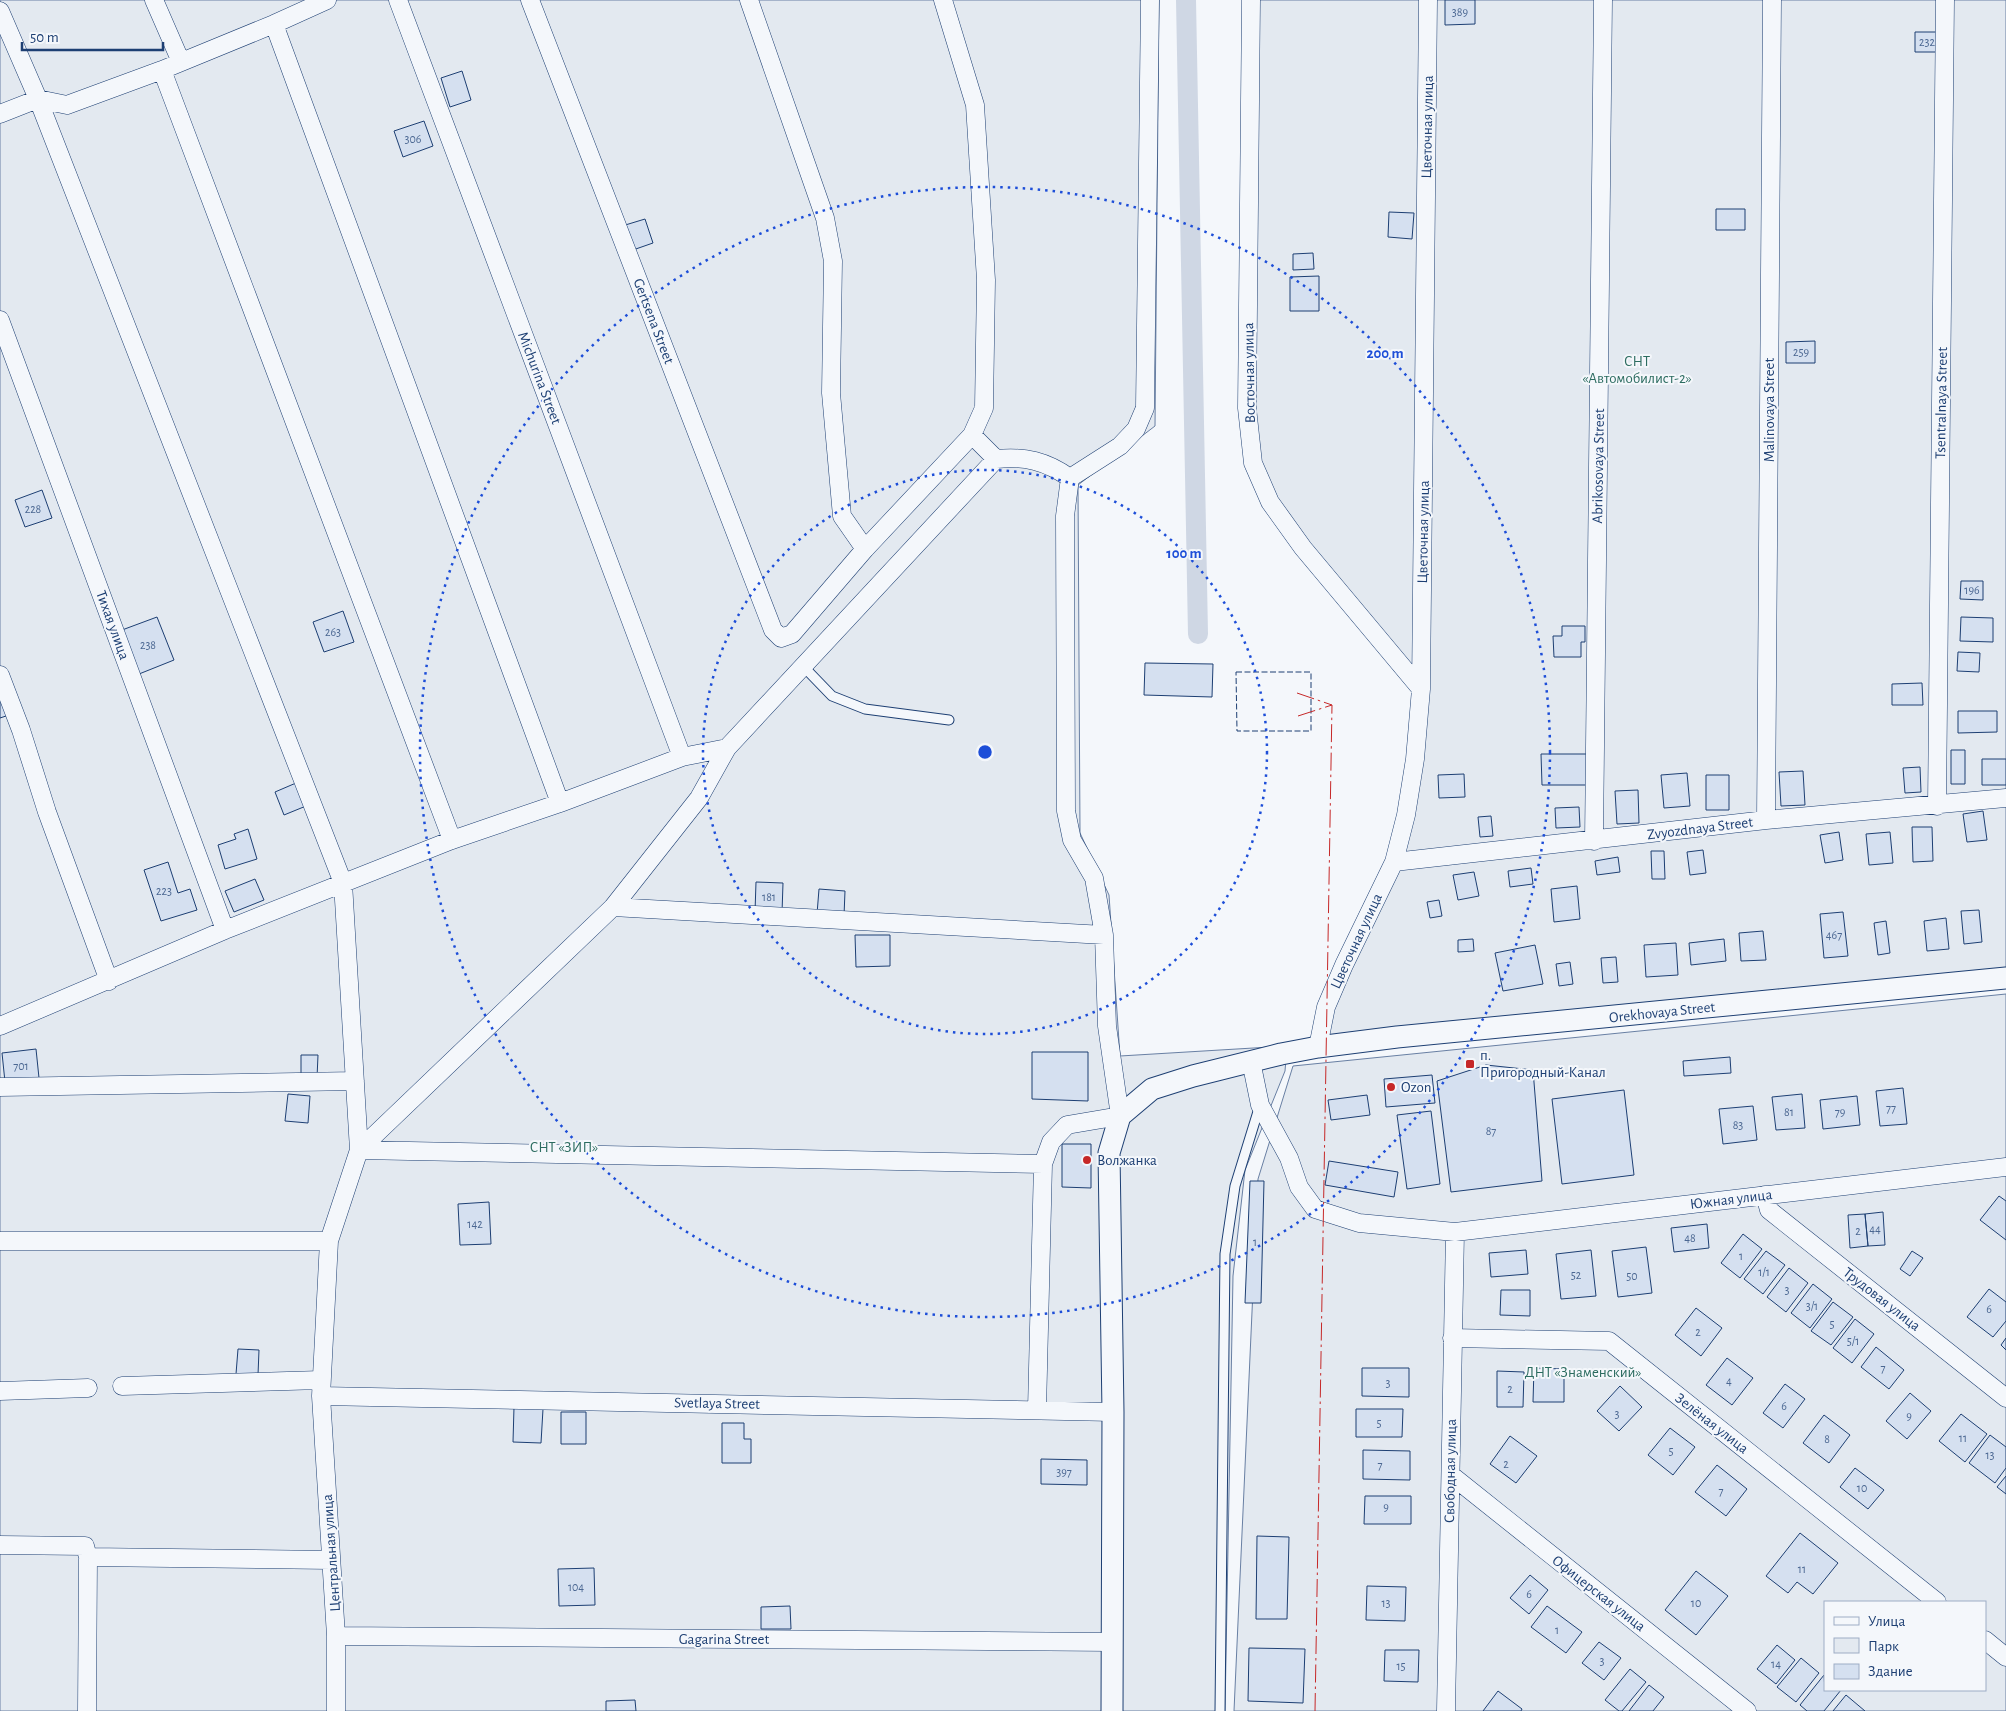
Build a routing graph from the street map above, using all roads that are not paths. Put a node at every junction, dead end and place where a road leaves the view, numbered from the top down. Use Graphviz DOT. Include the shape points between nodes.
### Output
graph roads {
  1 [pos="154,0"];
  2 [pos="327,0"];
  3 [pos="398,0"];
  4 [pos="530,0"];
  5 [pos="748,0"];
  6 [pos="943,0"];
  7 [pos="1150,0"];
  8 [pos="1251,0"];
  9 [pos="1428,0"];
  10 [pos="1603,0"];
  11 [pos="1772,0"];
  12 [pos="1945,0"];
  13 [pos="296,6"];
  14 [pos="0,11"];
  15 [pos="274,24"];
  16 [pos="180,62"];
  17 [pos="162,70"];
  18 [pos="38,99"];
  19 [pos="0,114"];
  20 [pos="0,320"];
  21 [pos="972,435"];
  22 [pos="996,459"];
  23 [pos="1070,478"];
  24 [pos="865,549"];
  25 [pos="803,666"];
  26 [pos="0,675"];
  27 [pos="1421,689"];
  28 [pos="949,720"];
  29 [pos="726,748"];
  30 [pos="682,757"];
  31 [pos="2006,798"];
  32 [pos="560,803"];
  33 [pos="1937,806"];
  34 [pos="1766,820"];
  35 [pos="452,840"];
  36 [pos="1594,841"];
  37 [pos="1394,862"];
  38 [pos="343,883"];
  39 [pos="613,907"];
  40 [pos="226,930"];
  41 [pos="1104,935"];
  42 [pos="2006,978"];
  43 [pos="109,980"];
  44 [pos="0,1025"];
  45 [pos="1318,1046"];
  46 [pos="1251,1061"];
  47 [pos="355,1081"];
  48 [pos="0,1087"];
  49 [pos="1260,1105"];
  50 [pos="1120,1116"];
  51 [pos="359,1150"];
  52 [pos="1043,1164"];
  53 [pos="2006,1167"];
  54 [pos="1765,1195"];
  55 [pos="1455,1232"];
  56 [pos="0,1241"];
  57 [pos="329,1241"];
  58 [pos="1452,1338"];
  59 [pos="122,1386"];
  60 [pos="88,1388"];
  61 [pos="321,1388"];
  62 [pos="0,1391"];
  63 [pos="2006,1398"];
  64 [pos="1037,1410"];
  65 [pos="1114,1412"];
  66 [pos="1450,1475"];
  67 [pos="0,1545"];
  68 [pos="88,1557"];
  69 [pos="331,1560"];
  70 [pos="1936,1601"];
  71 [pos="336,1636"];
  72 [pos="1986,1641"];
  73 [pos="1112,1642"];
  74 [pos="2006,1657"];
  75 [pos="87,1711"];
  76 [pos="336,1711"];
  77 [pos="1112,1711"];
  78 [pos="1220,1711"];
  79 [pos="1446,1711"];
  80 [pos="1747,1711"];
  1 -- 16 [label="street"];
  2 -- 13 [label="street"];
  3 -- 30 [label="street, Michurina Street"];
  4 -- 24 [label="street, Gertsena Street" via="773,630 781,638 792,634"];
  5 -- 24 [label="street" via="825,218 832,261 831,393 842,516"];
  6 -- 21 [label="street" via="975,105 986,280 984,408"];
  7 -- 23 [label="street" via="1144,408 1136,429 1120,446"];
  8 -- 27 [label="street, Восточная улица" via="1247,408 1253,463 1270,502 1302,548"];
  9 -- 27 [label="street, Цветочная улица"];
  10 -- 36 [label="street, Abrikosovaya Street"];
  11 -- 34 [label="street, Malinovaya Street"];
  12 -- 33 [label="street, Tsentralnaya Street"];
  13 -- 15 [label="street"];
  14 -- 18 [label="street"];
  15 -- 16 [label="street"];
  15 -- 32 [label="street"];
  16 -- 17 [label="street"];
  17 -- 18 [label="street" via="67,105"];
  17 -- 35 [label="street"];
  18 -- 19 [label="street"];
  18 -- 38 [label="street"];
  20 -- 40 [label="street, Тихая улица"];
  21 -- 22 [label="street"];
  21 -- 24 [label="street"];
  22 -- 23 [label="street" via="1017,456 1054,466"];
  22 -- 25 [label="street"];
  23 -- 41 [label="street" via="1066,516 1066,811 1072,840 1094,878"];
  25 -- 28 [label="lane" via="832,696 865,709"];
  25 -- 29 [label="street"];
  26 -- 43 [label="street"];
  27 -- 37 [label="street, Цветочная улица" via="1415,759"];
  29 -- 30 [label="street"];
  29 -- 39 [label="street" via="699,798"];
  30 -- 32 [label="street"];
  31 -- 33 [label="street, Zvyozdnaya Street"];
  32 -- 35 [label="street"];
  33 -- 34 [label="street, Zvyozdnaya Street"];
  34 -- 36 [label="street, Zvyozdnaya Street"];
  35 -- 38 [label="street"];
  36 -- 37 [label="street, Zvyozdnaya Street"];
  37 -- 45 [label="street, Цветочная улица" via="1326,1006"];
  38 -- 40 [label="street"];
  38 -- 47 [label="street"];
  39 -- 41 [label="street"];
  39 -- 51 [label="street"];
  40 -- 43 [label="street"];
  41 -- 50 [label="street" via="1107,1026"];
  42 -- 45 [label="street, Orekhovaya Street"];
  43 -- 44 [label="street"];
  45 -- 46 [label="street, Orekhovaya Street"];
  46 -- 49 [label="street, Южная улица"];
  46 -- 50 [label="street, Orekhovaya Street" via="1152,1089"];
  47 -- 48 [label="street"];
  47 -- 51 [label="street"];
  49 -- 55 [label="street, Южная улица" via="1289,1158 1299,1187 1315,1210 1359,1223"];
  49 -- 78 [label="lane" via="1235,1186 1226,1254"];
  50 -- 52 [label="street" via="1067,1125 1051,1142"];
  50 -- 65 [label="street" via="1109,1153"];
  51 -- 52 [label="street"];
  51 -- 57 [label="street, Центральная улица"];
  52 -- 64 [label="street"];
  53 -- 54 [label="street, Южная улица"];
  54 -- 55 [label="street, Южная улица"];
  54 -- 63 [label="street, Трудовая улица" via="1769,1210"];
  55 -- 58 [label="street, Свободная улица"];
  56 -- 57 [label="street"];
  57 -- 61 [label="street, Центральная улица"];
  58 -- 66 [label="street, Свободная улица"];
  58 -- 70 [label="street, Зелёная улица" via="1609,1341"];
  59 -- 61 [label="street, Svetlaya Street"];
  60 -- 62 [label="street"];
  61 -- 64 [label="street, Svetlaya Street"];
  61 -- 69 [label="street, Центральная улица"];
  64 -- 65 [label="street, Svetlaya Street"];
  65 -- 73 [label="street"];
  66 -- 79 [label="street, Свободная улица"];
  66 -- 80 [label="street, Офицерская улица"];
  67 -- 68 [label="street" via="84,1546"];
  68 -- 69 [label="street"];
  68 -- 75 [label="street"];
  69 -- 71 [label="street, Центральная улица"];
  71 -- 73 [label="street, Gagarina Street"];
  71 -- 76 [label="street, Центральная улица"];
  72 -- 74 [label="street"];
  73 -- 77 [label="street"];
}
